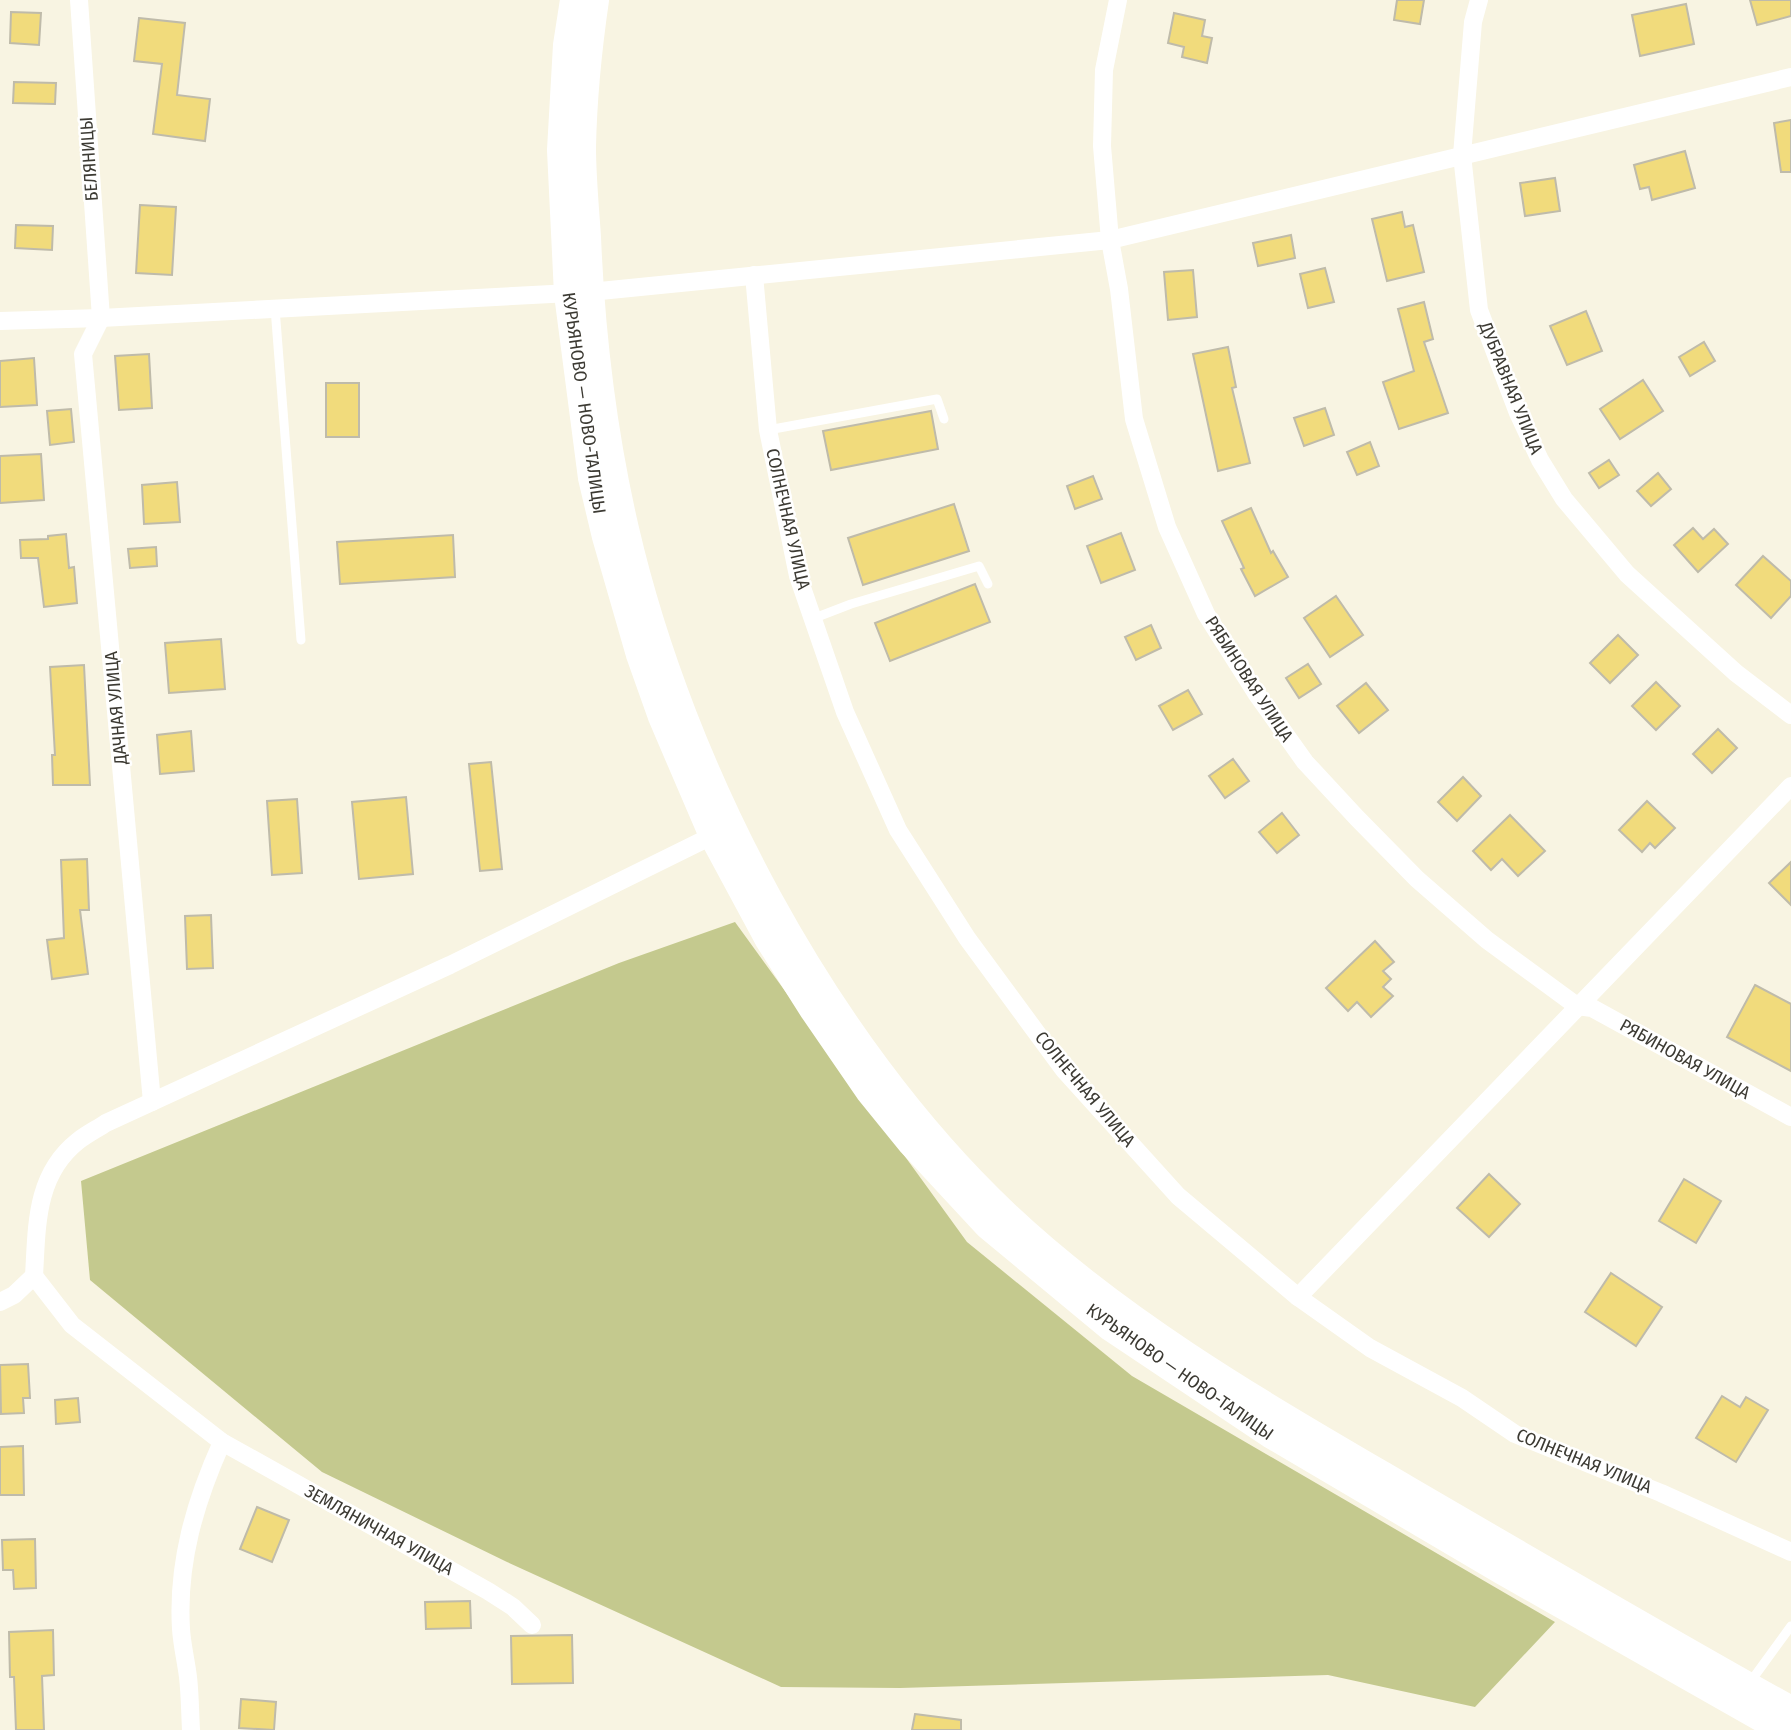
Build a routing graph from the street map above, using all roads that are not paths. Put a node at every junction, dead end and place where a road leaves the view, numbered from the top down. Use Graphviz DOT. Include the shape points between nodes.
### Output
graph roads {
  1 [pos="79,0"];
  2 [pos="573,0"];
  3 [pos="596,0"];
  4 [pos="1118,0"];
  5 [pos="1479,0"];
  6 [pos="1791,77"];
  7 [pos="1462,155"];
  8 [pos="1110,240"];
  9 [pos="754,275"];
  10 [pos="579,293"];
  11 [pos="275,308"];
  12 [pos="101,318"];
  13 [pos="0,321"];
  14 [pos="944,419"];
  15 [pos="768,430"];
  16 [pos="988,584"];
  17 [pos="813,619"];
  18 [pos="301,640"];
  19 [pos="1791,715"];
  20 [pos="1791,786"];
  21 [pos="722,831"];
  22 [pos="1577,1006"];
  23 [pos="152,1102"];
  24 [pos="1791,1117"];
  25 [pos="34,1276"];
  26 [pos="1298,1297"];
  27 [pos="0,1302"];
  28 [pos="222,1443"];
  29 [pos="1791,1552"];
  30 [pos="531,1625"];
  31 [pos="1791,1626"];
  32 [pos="1748,1685"];
  33 [pos="1791,1709"];
  34 [pos="191,1730"];
  35 [pos="1781,1730"];
  1 -- 12 [label="street, БЕЛЯНИЦЫ"];
  2 -- 10 [label="main road, КУРЬЯНОВО — НОВО-ТАЛИЦЫ" via="560,150"];
  3 -- 10 [label="main road, КУРЬЯНОВО — НОВО-ТАЛИЦЫ" via="583,147"];
  4 -- 8 [label="street, РЯБИНОВАЯ УЛИЦА" via="1104,70 1102,146"];
  5 -- 7 [label="street, ДУБРАВНАЯ УЛИЦА" via="1473,22"];
  6 -- 7 [label="street"];
  7 -- 8 [label="street"];
  7 -- 19 [label="street, ДУБРАВНАЯ УЛИЦА" via="1479,310 1540,460 1564,499 1627,573 1736,673"];
  8 -- 9 [label="street"];
  8 -- 22 [label="street, РЯБИНОВАЯ УЛИЦА" via="1134,419 1167,527 1206,614 1305,762 1357,818 1487,940"];
  9 -- 10 [label="street"];
  9 -- 15 [label="street, СОЛНЕЧНАЯ УЛИЦА"];
  10 -- 11 [label="street"];
  10 -- 21 [label="main road, КУРЬЯНОВО — НОВО-ТАЛИЦЫ" via="597,362 633,556"];
  11 -- 12 [label="street"];
  11 -- 18 [label="lane"];
  12 -- 13 [label="street"];
  12 -- 23 [label="street, ДАЧНАЯ УЛИЦА" via="83,354"];
  14 -- 15 [label="lane" via="937,399"];
  15 -- 17 [label="street, СОЛНЕЧНАЯ УЛИЦА" via="798,576"];
  16 -- 17 [label="lane" via="979,566"];
  17 -- 26 [label="street, СОЛНЕЧНАЯ УЛИЦА" via="845,712 898,830 967,938 1064,1070 1178,1196"];
  20 -- 22 [label="street"];
  21 -- 23 [label="street" via="450,965"];
  21 -- 32 [label="main road, КУРЬЯНОВО — НОВО-ТАЛИЦЫ" via="754,870 832,1002 883,1076 977,1184 1041,1245 1196,1362 1281,1415"];
  21 -- 35 [label="main road, КУРЬЯНОВО — НОВО-ТАЛИЦЫ" via="768,940 813,1011 911,1144 987,1226 1110,1328 1270,1435"];
  22 -- 24 [label="street, РЯБИНОВАЯ УЛИЦА" via="1592,1008"];
  22 -- 26 [label="street"];
  23 -- 25 [label="street" via="78,1141 47,1179 39,1203"];
  25 -- 27 [label="street"];
  25 -- 28 [label="street, ЗЕМЛЯНИЧНАЯ УЛИЦА" via="72,1325"];
  26 -- 29 [label="street, СОЛНЕЧНАЯ УЛИЦА" via="1370,1348 1462,1398 1514,1434"];
  28 -- 30 [label="street, ЗЕМЛЯНИЧНАЯ УЛИЦА" via="488,1591 513,1606"];
  28 -- 34 [label="street" via="190,1531 182,1578 181,1630"];
  31 -- 32 [label="lane"];
  32 -- 33 [label="main road, КУРЬЯНОВО — НОВО-ТАЛИЦЫ"];
}
